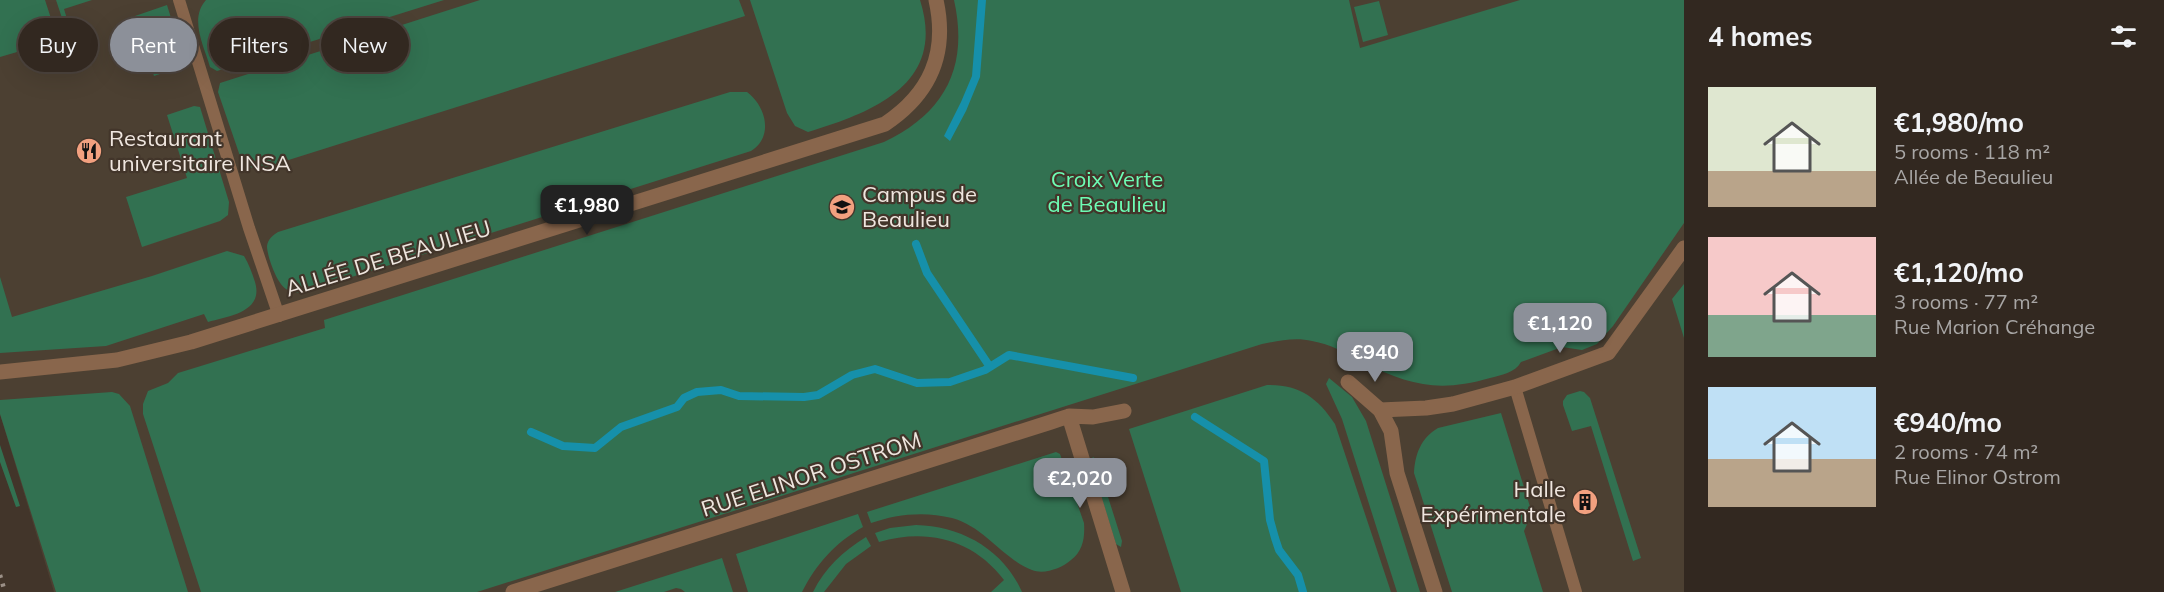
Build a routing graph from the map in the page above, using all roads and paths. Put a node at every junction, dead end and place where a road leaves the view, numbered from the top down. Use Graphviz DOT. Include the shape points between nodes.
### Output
graph roads {
  1 [pos="179,0"];
  2 [pos="936,0"];
  3 [pos="1684,248"];
  4 [pos="279,316"];
  5 [pos="0,372"];
  6 [pos="1348,382"];
  7 [pos="1515,387"];
  8 [pos="1380,410"];
  9 [pos="1124,411"];
  10 [pos="1070,416"];
  11 [pos="513,592"];
  12 [pos="1123,592"];
  13 [pos="1436,592"];
  14 [pos="1576,592"];
  1 -- 4 [label="lane"];
  2 -- 4 [label="street, ALLÉE DE BEAULIEU" via="940,29 933,70 915,100 885,124"];
  3 -- 7 [label="street" via="1608,353"];
  4 -- 5 [label="street, ALLÉE DE BEAULIEU" via="117,360"];
  6 -- 8 [label="street"];
  7 -- 8 [label="street" via="1453,404"];
  7 -- 14 [label="lane"];
  8 -- 13 [label="street" via="1391,431 1398,473"];
  9 -- 10 [label="street, RUE ELINOR OSTROM" via="1093,417"];
  10 -- 11 [label="street, RUE ELINOR OSTROM"];
  10 -- 12 [label="street"];
}
